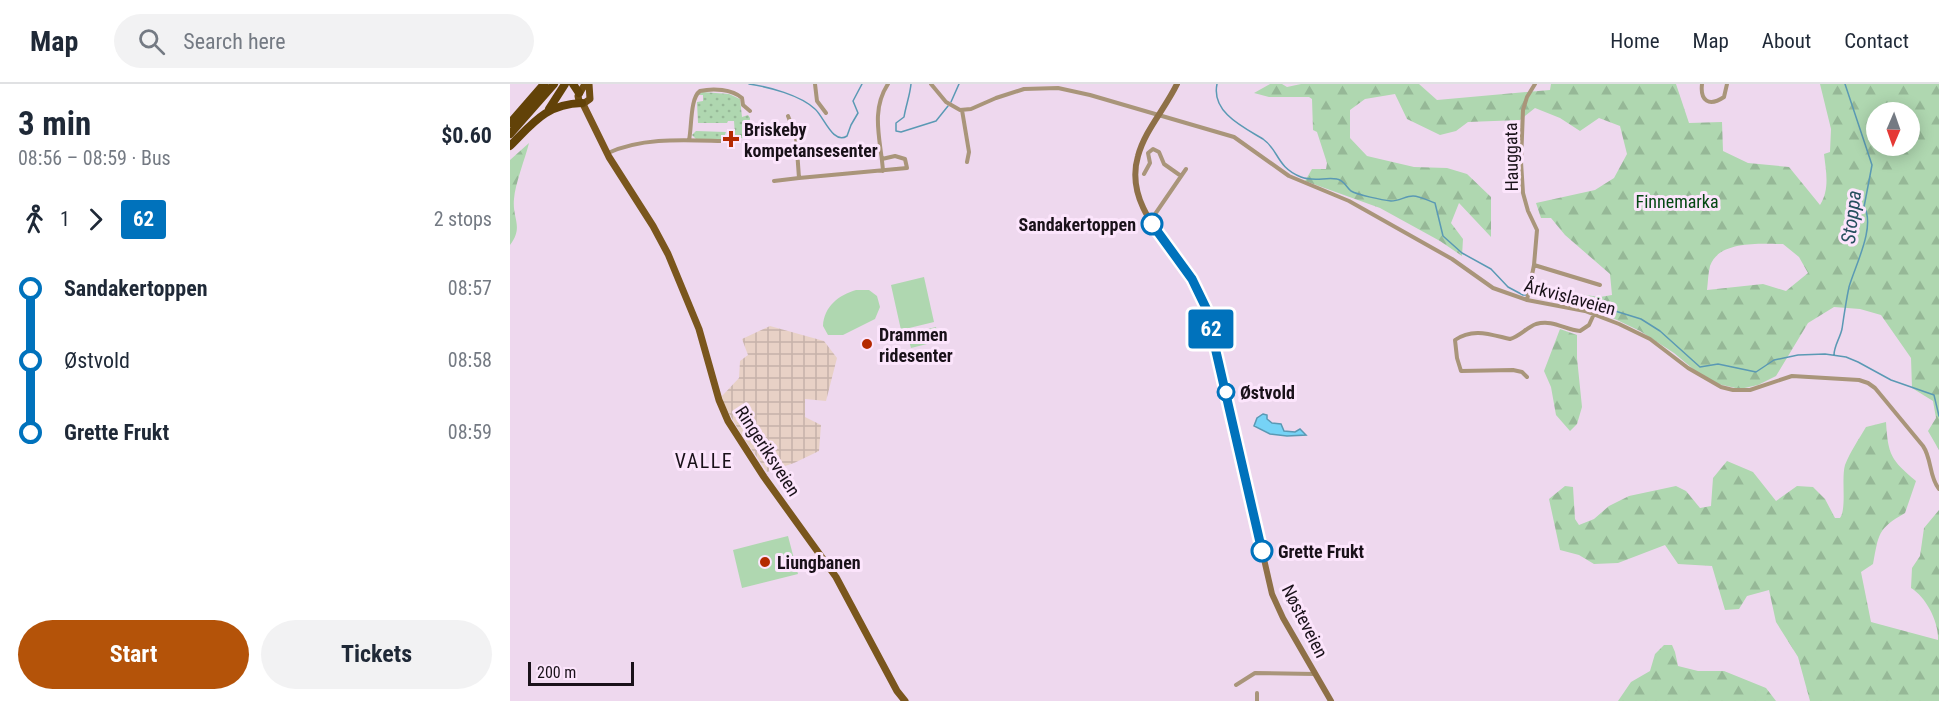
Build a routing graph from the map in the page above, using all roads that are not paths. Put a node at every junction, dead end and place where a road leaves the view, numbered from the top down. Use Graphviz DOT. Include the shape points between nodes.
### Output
graph roads {
  1 [pos="544,84"];
  2 [pos="554,84"];
  3 [pos="565,84"];
  4 [pos="573,84"];
  5 [pos="815,84"];
  6 [pos="883,84"];
  7 [pos="888,84"];
  8 [pos="931,84"];
  9 [pos="1177,84"];
  10 [pos="1535,84"];
  11 [pos="1702,84"];
  12 [pos="1727,84"];
  13 [pos="585,89"];
  14 [pos="884,91"];
  15 [pos="585,102"];
  16 [pos="962,110"];
  17 [pos="548,111"];
  18 [pos="750,111"];
  19 [pos="825,113"];
  20 [pos="1159,115"];
  21 [pos="788,116"];
  22 [pos="510,123"];
  23 [pos="510,134"];
  24 [pos="689,140"];
  25 [pos="722,141"];
  26 [pos="510,146"];
  27 [pos="609,155"];
  28 [pos="882,159"];
  29 [pos="968,162"];
  30 [pos="1186,169"];
  31 [pos="883,171"];
  32 [pos="1144,174"];
  33 [pos="1182,176"];
  34 [pos="799,178"];
  35 [pos="774,181"];
  36 [pos="1150,221"];
  37 [pos="1534,265"];
  38 [pos="1600,285"];
  39 [pos="1528,297"];
  40 [pos="1594,314"];
  41 [pos="1527,377"];
  42 [pos="1939,489"];
  43 [pos="1316,674"];
  44 [pos="893,682"];
  45 [pos="1236,685"];
  46 [pos="1257,693"];
  47 [pos="905,701"];
  48 [pos="911,701"];
  49 [pos="1257,701"];
  50 [pos="1331,701"];
  1 -- 22 [label="highway"];
  2 -- 23 [label="highway"];
  3 -- 17 [label="highway"];
  4 -- 13 [label="highway"];
  5 -- 19 [label="street" via="817,101"];
  6 -- 14 [label="street"];
  7 -- 14 [label="street"];
  8 -- 16 [label="street" via="950,104"];
  9 -- 20 [label="main road, Nøsteveien"];
  10 -- 37 [label="street, Hauggata" via="1523,110 1520,170 1528,211 1537,227"];
  11 -- 12 [label="street" via="1703,97 1712,102 1724,97"];
  13 -- 15 [label="highway" via="590,96"];
  13 -- 15 [label="highway" via="578,99"];
  14 -- 28 [label="street" via="877,119"];
  15 -- 17 [label="highway"];
  15 -- 27 [label="main road, Ringeriksveien"];
  16 -- 20 [label="street, Årkvislaveien" via="1020,90 1049,88 1072,90"];
  16 -- 29 [label="street"];
  17 -- 26 [label="highway"];
  18 -- 24 [label="street" via="735,93 700,91 693,100"];
  20 -- 36 [label="main road, Nøsteveien" via="1143,141 1135,170 1137,193"];
  20 -- 39 [label="street, Årkvislaveien" via="1234,137 1295,179 1349,201 1452,259 1493,288"];
  21 -- 34 [label="street" via="796,136"];
  24 -- 25 [label="street"];
  24 -- 27 [label="street" via="628,146"];
  27 -- 44 [label="main road, Ringeriksveien" via="668,254 699,329 728,421 836,576"];
  28 -- 31 [label="street"];
  28 -- 31 [label="street" via="899,156 907,166"];
  30 -- 33 [label="street"];
  31 -- 34 [label="street"];
  32 -- 33 [label="street" via="1150,163 1148,153 1153,149 1164,164"];
  33 -- 36 [label="street"];
  34 -- 35 [label="street"];
  36 -- 43 [label="main road, Nøsteveien" via="1192,279 1206,308 1272,594"];
  37 -- 38 [label="street"];
  37 -- 39 [label="street, Hauggata"];
  39 -- 40 [label="street, Årkvislaveien"];
  40 -- 41 [label="street" via="1589,325 1580,331 1541,323 1510,339 1477,333 1455,340 1461,371 1509,370"];
  40 -- 42 [label="street, Årkvislaveien" via="1644,336 1699,375 1727,388 1750,390 1792,376 1868,383 1923,446"];
  43 -- 45 [label="street" via="1255,673"];
  43 -- 50 [label="main road, Nøsteveien"];
  44 -- 47 [label="main road, Ringeriksveien"];
  44 -- 48 [label="main road, Ringeriksveien"];
  46 -- 49 [label="street"];
}
